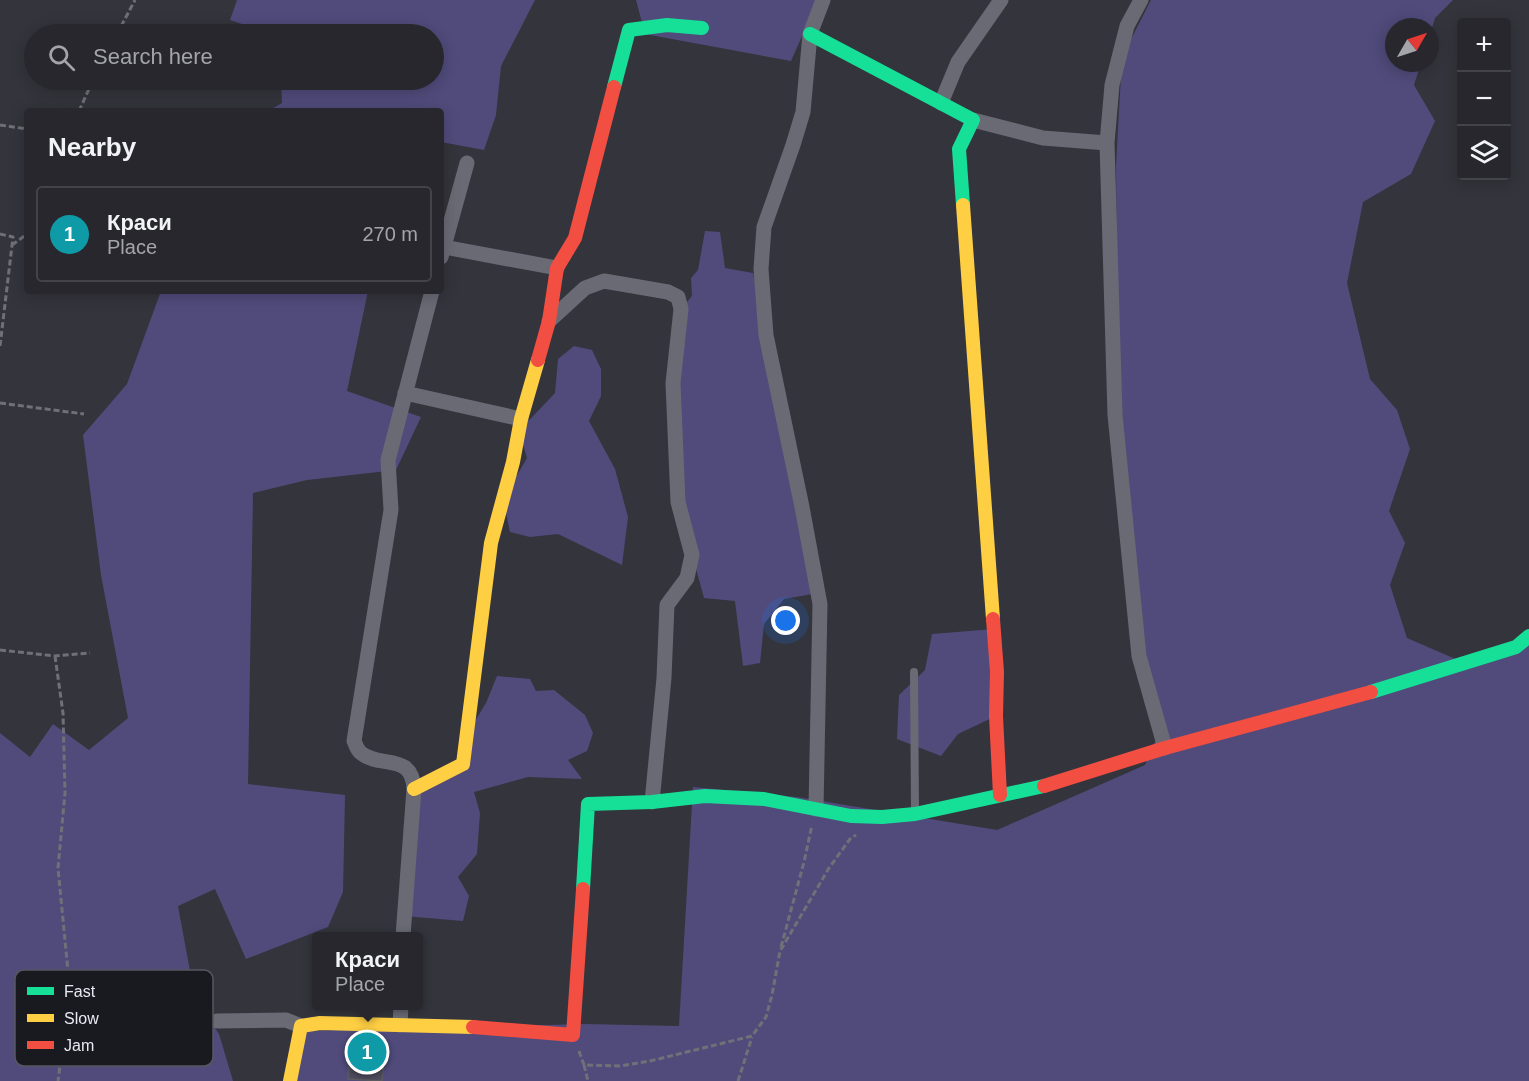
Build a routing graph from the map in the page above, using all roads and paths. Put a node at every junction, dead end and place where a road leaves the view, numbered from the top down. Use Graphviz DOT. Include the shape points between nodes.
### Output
graph roads {
  1 [pos="135,0"];
  2 [pos="824,0"];
  3 [pos="1001,0"];
  4 [pos="1141,0"];
  5 [pos="122,24"];
  6 [pos="702,28"];
  7 [pos="810,34"];
  8 [pos="88,90"];
  9 [pos="941,103"];
  10 [pos="80,108"];
  11 [pos="973,120"];
  12 [pos="0,125"];
  13 [pos="24,129"];
  14 [pos="1107,143"];
  15 [pos="467,163"];
  16 [pos="0,234"];
  17 [pos="24,236"];
  18 [pos="12,245"];
  19 [pos="444,245"];
  20 [pos="444,252"];
  21 [pos="557,268"];
  22 [pos="431,294"];
  23 [pos="549,321"];
  24 [pos="0,346"];
  25 [pos="405,393"];
  26 [pos="0,403"];
  27 [pos="84,414"];
  28 [pos="521,419"];
  29 [pos="1529,636"];
  30 [pos="0,650"];
  31 [pos="90,653"];
  32 [pos="55,656"];
  33 [pos="914,672"];
  34 [pos="1165,748"];
  35 [pos="414,789"];
  36 [pos="1000,795"];
  37 [pos="652,802"];
  38 [pos="816,809"];
  39 [pos="915,814"];
  40 [pos="858,833"];
  41 [pos="403,932"];
  42 [pos="780,951"];
  43 [pos="68,970"];
  44 [pos="401,1010"];
  45 [pos="217,1021"];
  46 [pos="400,1025"];
  47 [pos="301,1026"];
  48 [pos="573,1035"];
  49 [pos="752,1036"];
  50 [pos="584,1065"];
  51 [pos="60,1066"];
  52 [pos="58,1081"];
  53 [pos="290,1081"];
  54 [pos="588,1081"];
  55 [pos="738,1081"];
  1 -- 5 [label="path"];
  2 -- 7 [label="street"];
  3 -- 9 [label="street" via="958,62"];
  4 -- 14 [label="street" via="1127,26 1112,85"];
  6 -- 21 [label="street" via="667,25 630,30 575,238"];
  7 -- 9 [label="street"];
  7 -- 38 [label="street" via="803,112 764,227 761,269 766,335 820,604"];
  8 -- 10 [label="path"];
  9 -- 11 [label="street"];
  11 -- 14 [label="street" via="1044,138"];
  11 -- 36 [label="street" via="959,149 997,672"];
  12 -- 13 [label="path"];
  14 -- 34 [label="street" via="1114,415 1139,656"];
  15 -- 19 [label="street"];
  16 -- 18 [label="path" via="13,237"];
  17 -- 18 [label="path"];
  18 -- 24 [label="path"];
  20 -- 21 [label="street"];
  21 -- 23 [label="street"];
  22 -- 25 [label="street"];
  23 -- 28 [label="street"];
  23 -- 37 [label="street" via="585,288 604,281 668,292 678,297 681,309 673,383 678,502 692,555 687,578 668,605"];
  25 -- 28 [label="street"];
  25 -- 35 [label="street" via="388,460 391,510 354,741 359,751 369,757 407,768 414,776"];
  26 -- 27 [label="path"];
  28 -- 35 [label="street" via="491,543 463,764"];
  29 -- 34 [label="street" via="1516,646 1478,660"];
  30 -- 32 [label="path"];
  31 -- 32 [label="path"];
  32 -- 43 [label="path" via="63,713 64,782 58,867"];
  33 -- 39 [label="lane"];
  34 -- 36 [label="street" via="1066,780"];
  35 -- 41 [label="street"];
  36 -- 39 [label="street"];
  37 -- 38 [label="street" via="705,796 764,799"];
  37 -- 48 [label="street" via="588,804"];
  38 -- 39 [label="street" via="851,816"];
  38 -- 42 [label="path"];
  40 -- 42 [label="path" via="829,868"];
  42 -- 49 [label="path" via="766,1017"];
  44 -- 46 [label="street"];
  45 -- 47 [label="street" via="286,1020"];
  46 -- 47 [label="street"];
  46 -- 48 [label="street" via="522,1029"];
  47 -- 53 [label="street"];
  48 -- 50 [label="path"];
  49 -- 50 [label="path" via="650,1061 620,1066"];
  49 -- 55 [label="path"];
  50 -- 54 [label="path"];
  51 -- 52 [label="path"];
}
